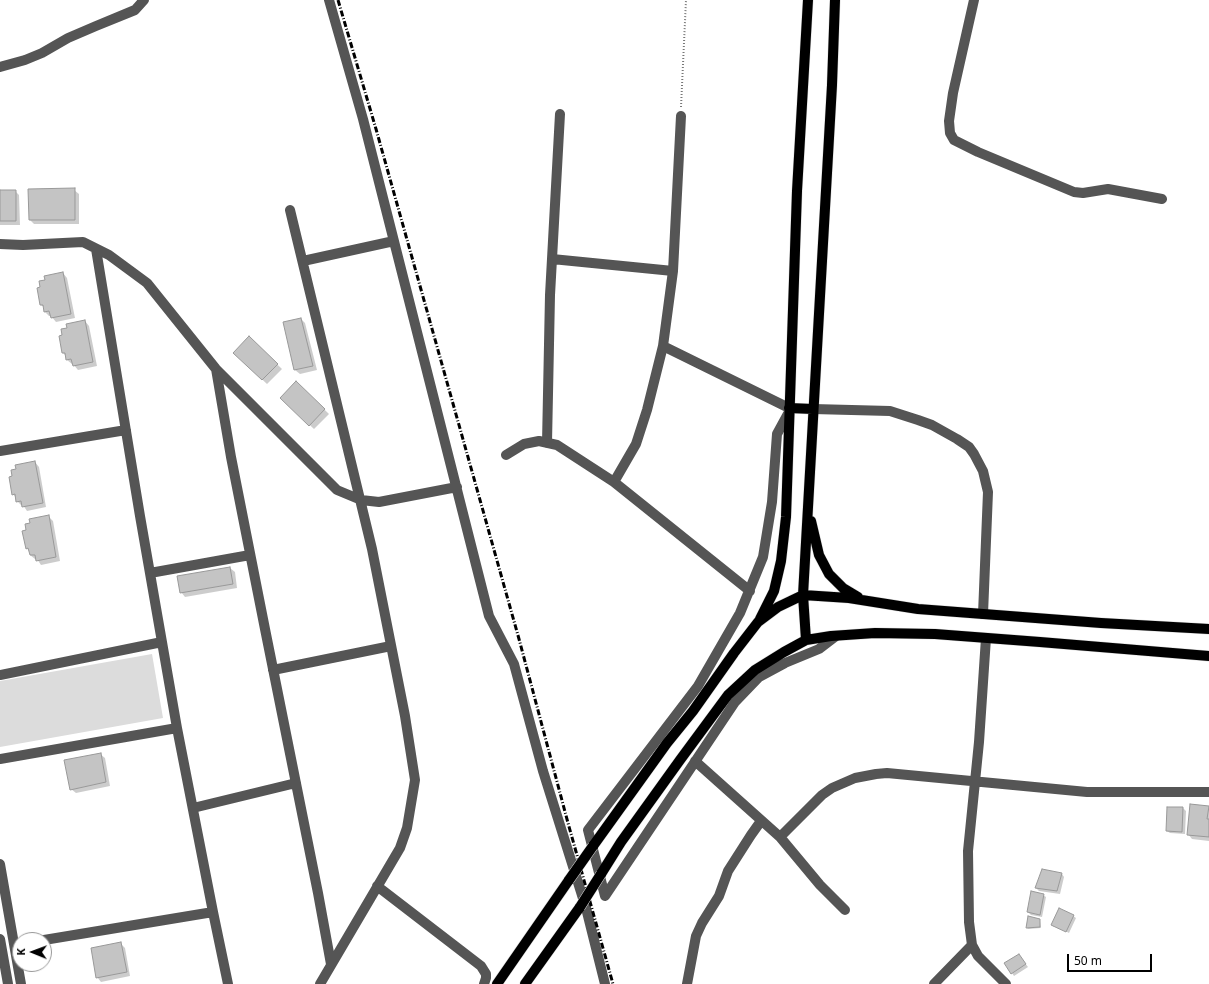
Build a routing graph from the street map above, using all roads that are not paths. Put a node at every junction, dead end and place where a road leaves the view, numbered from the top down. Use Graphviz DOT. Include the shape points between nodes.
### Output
graph roads {
  1 [pos="144,0"];
  2 [pos="329,0"];
  3 [pos="808,0"];
  4 [pos="835,0"];
  5 [pos="974,0"];
  6 [pos="0,67"];
  7 [pos="560,114"];
  8 [pos="681,116"];
  9 [pos="1162,199"];
  10 [pos="290,210"];
  11 [pos="394,241"];
  12 [pos="0,244"];
  13 [pos="96,249"];
  14 [pos="552,259"];
  15 [pos="303,261"];
  16 [pos="673,271"];
  17 [pos="662,346"];
  18 [pos="216,369"];
  19 [pos="813,409"];
  20 [pos="789,410"];
  21 [pos="126,430"];
  22 [pos="547,443"];
  23 [pos="0,451"];
  24 [pos="506,455"];
  25 [pos="614,482"];
  26 [pos="457,488"];
  27 [pos="361,500"];
  28 [pos="808,504"];
  29 [pos="250,555"];
  30 [pos="150,573"];
  31 [pos="750,591"];
  32 [pos="803,596"];
  33 [pos="861,600"];
  34 [pos="983,614"];
  35 [pos="758,622"];
  36 [pos="1209,630"];
  37 [pos="836,636"];
  38 [pos="986,638"];
  39 [pos="806,640"];
  40 [pos="162,642"];
  41 [pos="391,646"];
  42 [pos="1209,656"];
  43 [pos="273,670"];
  44 [pos="0,674"];
  45 [pos="177,728"];
  46 [pos="0,759"];
  47 [pos="695,761"];
  48 [pos="975,781"];
  49 [pos="296,783"];
  50 [pos="1209,792"];
  51 [pos="193,808"];
  52 [pos="761,821"];
  53 [pos="780,837"];
  54 [pos="0,864"];
  55 [pos="377,886"];
  56 [pos="845,910"];
  57 [pos="213,912"];
  58 [pos="14,932"];
  59 [pos="0,939"];
  60 [pos="52,939"];
  61 [pos="972,944"];
  62 [pos="331,964"];
  63 [pos="20,972"];
  64 [pos="8,984"];
  65 [pos="21,984"];
  66 [pos="228,984"];
  67 [pos="320,984"];
  68 [pos="484,984"];
  69 [pos="497,984"];
  70 [pos="525,984"];
  71 [pos="605,984"];
  72 [pos="687,984"];
  73 [pos="934,984"];
  74 [pos="1006,984"];
  1 -- 6 [label="street" via="135,10 68,38 42,53"];
  2 -- 11 [label="street"];
  3 -- 20 [label="main road" via="797,191"];
  4 -- 19 [label="main road"];
  5 -- 9 [label="street" via="953,93 949,121 950,133 954,140 1074,192 1108,189"];
  7 -- 14 [label="street"];
  8 -- 16 [label="street"];
  10 -- 15 [label="street"];
  11 -- 15 [label="street"];
  11 -- 26 [label="street"];
  12 -- 13 [label="street" via="83,242"];
  13 -- 18 [label="street" via="109,255 147,283"];
  13 -- 21 [label="street"];
  14 -- 16 [label="street"];
  14 -- 22 [label="street"];
  15 -- 27 [label="street"];
  16 -- 17 [label="street"];
  17 -- 20 [label="street"];
  17 -- 25 [label="street" via="636,444"];
  18 -- 27 [label="street" via="337,490"];
  18 -- 29 [label="street"];
  19 -- 20 [label="main road"];
  19 -- 28 [label="main road"];
  19 -- 34 [label="street" via="890,411 932,425 957,439 974,454 983,471 988,492"];
  20 -- 31 [label="street" via="777,434 772,502 763,557"];
  20 -- 35 [label="main road" via="786,517 781,561 774,590"];
  21 -- 23 [label="street"];
  21 -- 30 [label="street"];
  22 -- 24 [label="street" via="540,441 524,444"];
  22 -- 25 [label="street" via="557,445"];
  25 -- 31 [label="street"];
  26 -- 27 [label="street" via="379,502"];
  26 -- 71 [label="street" via="489,616 514,664 543,771 586,908"];
  27 -- 41 [label="street"];
  28 -- 32 [label="main road"];
  28 -- 33 [label="main road" via="819,555 829,574 843,588"];
  29 -- 30 [label="street"];
  29 -- 43 [label="street"];
  30 -- 40 [label="street"];
  31 -- 47 [label="street" via="698,686 588,830 605,896"];
  32 -- 33 [label="main road"];
  32 -- 35 [label="main road" via="778,607"];
  32 -- 39 [label="main road"];
  33 -- 34 [label="main road" via="918,609"];
  34 -- 36 [label="main road"];
  35 -- 69 [label="main road, bridge" via="568,880"];
  37 -- 38 [label="main road" via="876,633"];
  37 -- 39 [label="main road"];
  37 -- 47 [label="street" via="819,649 759,677 735,702"];
  38 -- 42 [label="main road"];
  38 -- 48 [label="street"];
  39 -- 70 [label="main road, bridge" via="755,670 728,695 621,842 580,907"];
  40 -- 44 [label="street"];
  40 -- 45 [label="street"];
  41 -- 43 [label="street"];
  41 -- 55 [label="street" via="415,780 407,828 400,848"];
  43 -- 49 [label="street"];
  45 -- 46 [label="street"];
  45 -- 51 [label="street"];
  47 -- 52 [label="street"];
  48 -- 50 [label="street" via="1087,792"];
  48 -- 53 [label="street" via="887,774 855,778 822,795"];
  48 -- 61 [label="street" via="968,851 969,922"];
  49 -- 51 [label="street"];
  49 -- 62 [label="street"];
  51 -- 57 [label="street"];
  52 -- 53 [label="street"];
  52 -- 72 [label="street" via="728,871 719,896 696,936"];
  53 -- 56 [label="street"];
  54 -- 58 [label="street"];
  55 -- 62 [label="street"];
  55 -- 68 [label="street" via="481,966 486,974"];
  57 -- 60 [label="street"];
  57 -- 66 [label="street"];
  59 -- 64 [label="street"];
  61 -- 73 [label="street"];
  61 -- 74 [label="street" via="978,956"];
  62 -- 67 [label="street"];
  63 -- 65 [label="street"];
}
